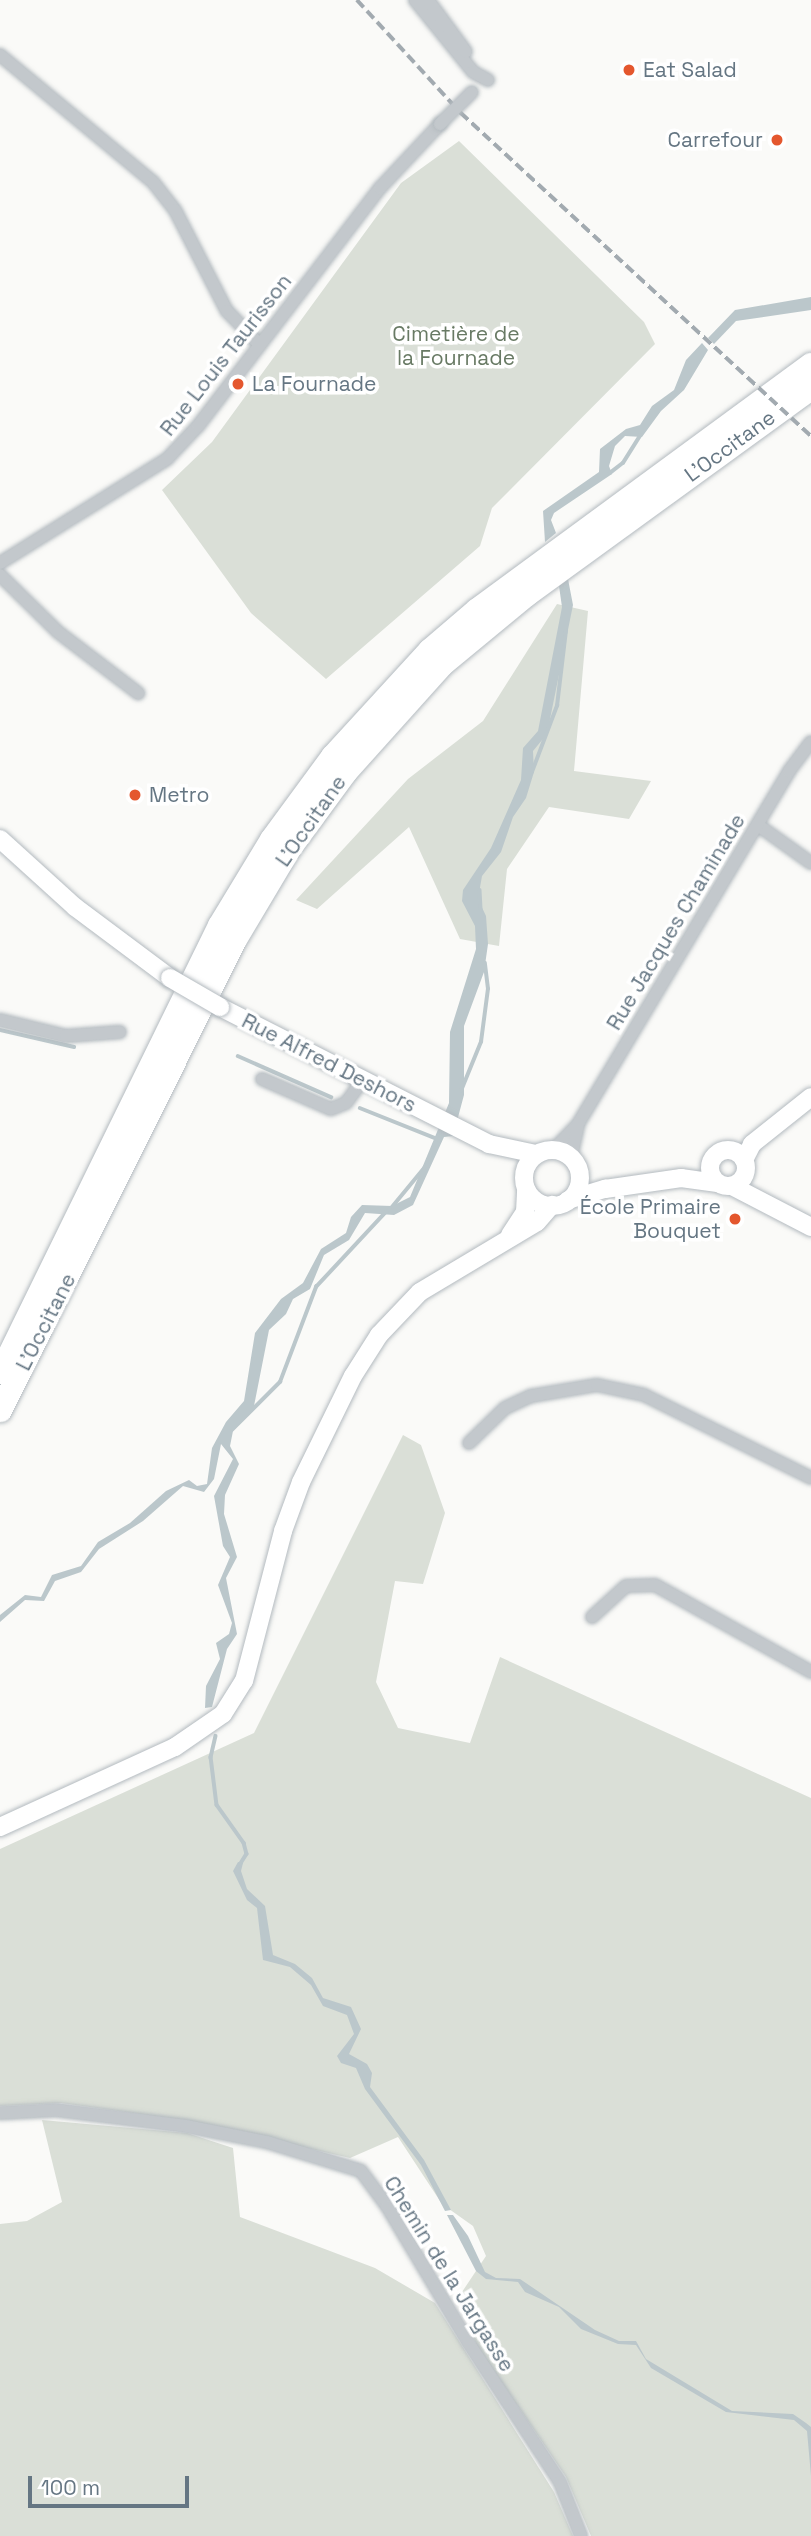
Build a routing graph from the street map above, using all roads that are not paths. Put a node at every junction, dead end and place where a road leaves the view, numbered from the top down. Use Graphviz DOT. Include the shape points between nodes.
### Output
graph roads {
  1 [pos="415,0"];
  2 [pos="428,0"];
  3 [pos="0,55"];
  4 [pos="488,80"];
  5 [pos="260,345"];
  6 [pos="811,364"];
  7 [pos="811,388"];
  8 [pos="811,400"];
  9 [pos="753,430"];
  10 [pos="0,563"];
  11 [pos="0,575"];
  12 [pos="138,693"];
  13 [pos="811,742"];
  14 [pos="758,825"];
  15 [pos="0,839"];
  16 [pos="811,863"];
  17 [pos="0,1020"];
  18 [pos="120,1032"];
  19 [pos="262,1079"];
  20 [pos="363,1080"];
  21 [pos="807,1099"];
  22 [pos="578,1124"];
  23 [pos="489,1144"];
  24 [pos="540,1153"];
  25 [pos="719,1154"];
  26 [pos="574,1164"];
  27 [pos="688,1175"];
  28 [pos="735,1176"];
  29 [pos="525,1185"];
  30 [pos="623,1187"];
  31 [pos="560,1203"];
  32 [pos="804,1218"];
  33 [pos="508,1238"];
  34 [pos="0,1372"];
  35 [pos="0,1410"];
  36 [pos="469,1443"];
  37 [pos="811,1478"];
  38 [pos="592,1617"];
  39 [pos="811,1671"];
  40 [pos="0,1827"];
  41 [pos="0,2113"];
  42 [pos="581,2536"];
  1 -- 4 [label="street" via="473,72"];
  2 -- 4 [label="street"];
  3 -- 5 [label="street" via="153,182 174,210 227,312"];
  4 -- 5 [label="street, Rue Louis Taurisson, bridge" via="380,188"];
  5 -- 10 [label="street, Rue Louis Taurisson" via="167,459"];
  6 -- 34 [label="highway, L'Occitane" via="477,609 429,650 332,756 271,839 219,925"];
  7 -- 9 [label="highway, L'Occitane"];
  8 -- 9 [label="highway"];
  9 -- 35 [label="highway, L'Occitane" via="537,586 453,655 346,771 288,850 235,939"];
  11 -- 12 [label="street" via="58,632"];
  13 -- 14 [label="street, Rue Jacques Chaminade"];
  14 -- 16 [label="street"];
  14 -- 22 [label="street, Rue Jacques Chaminade"];
  15 -- 20 [label="main road, Rue Alfred Deshors, bridge" via="75,907 170,978"];
  17 -- 18 [label="street" via="66,1037"];
  19 -- 20 [label="street" via="331,1109 346,1103"];
  20 -- 23 [label="main road, Rue Alfred Deshors"];
  21 -- 25 [label="main road" via="790,1106 737,1147"];
  21 -- 28 [label="main road" via="752,1144"];
  22 -- 24 [label="street, Rue Jacques Chaminade" via="557,1146"];
  22 -- 26 [label="street, Rue Jacques Chaminade"];
  23 -- 24 [label="main road"];
  23 -- 29 [label="main road"];
  24 -- 26 [label="main road" via="558,1150"];
  24 -- 29 [label="main road" via="526,1166"];
  25 -- 27 [label="main road"];
  25 -- 28 [label="main road" via="736,1152"];
  25 -- 28 [label="main road" via="710,1169"];
  26 -- 30 [label="main road"];
  26 -- 31 [label="main road" via="578,1186"];
  27 -- 28 [label="main road"];
  27 -- 30 [label="main road"];
  28 -- 32 [label="main road"];
  29 -- 31 [label="main road" via="537,1201"];
  29 -- 33 [label="main road" via="525,1212"];
  30 -- 31 [label="main road"];
  31 -- 33 [label="main road"];
  33 -- 40 [label="main road" via="420,1292 379,1335 353,1376 301,1482 283,1531 244,1681 223,1714 175,1747"];
  36 -- 37 [label="street" via="505,1408 531,1396 597,1385 644,1395"];
  38 -- 39 [label="street" via="626,1586 655,1585"];
  41 -- 42 [label="street, Chemin de la Jargasse" via="56,2110 186,2126 267,2141 361,2172 387,2206 468,2342 560,2482"];
}
